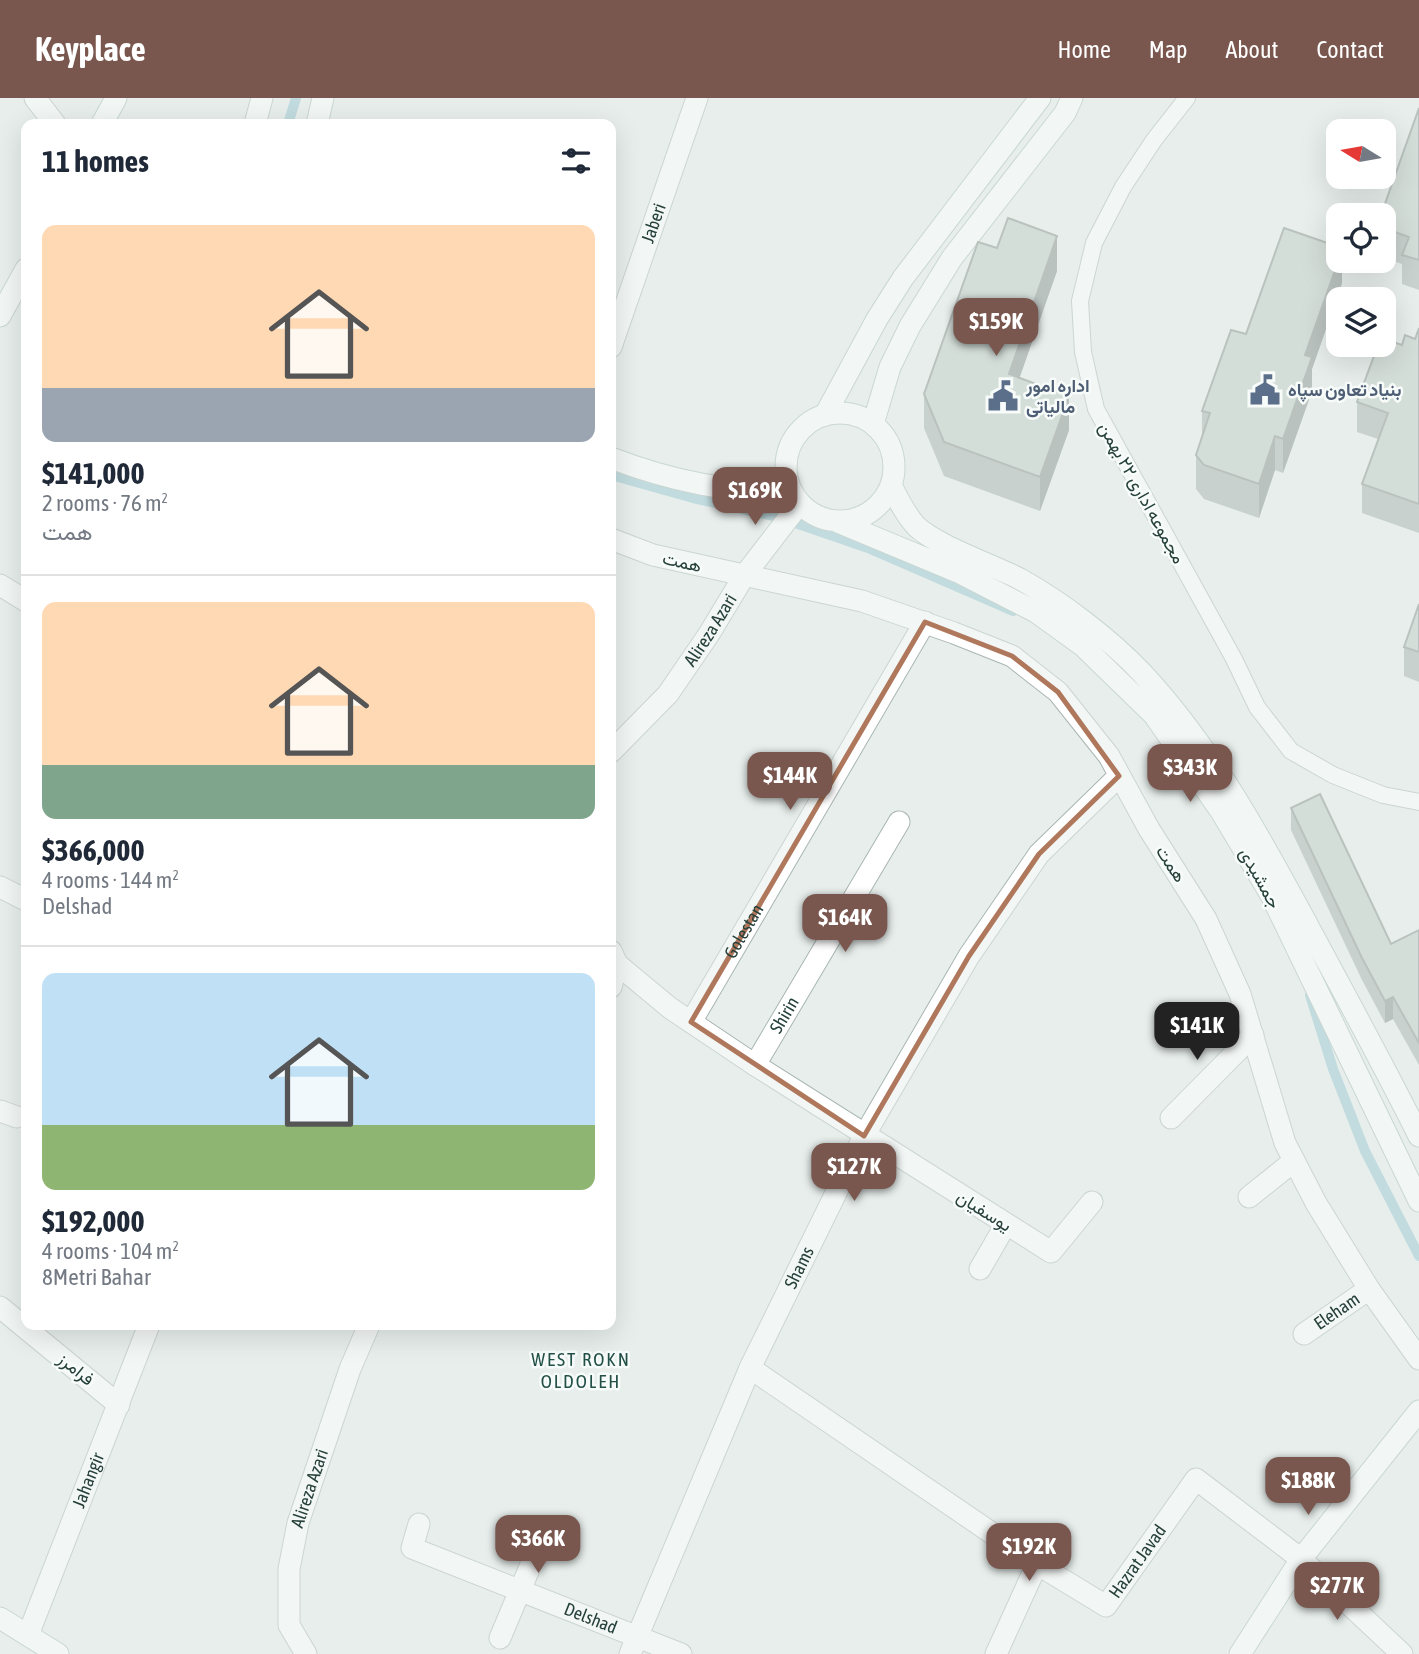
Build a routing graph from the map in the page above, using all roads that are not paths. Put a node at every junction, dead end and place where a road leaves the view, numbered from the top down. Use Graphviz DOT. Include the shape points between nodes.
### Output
graph roads {
  1 [pos="35,98"];
  2 [pos="116,98"];
  3 [pos="262,98"];
  4 [pos="323,98"];
  5 [pos="697,98"];
  6 [pos="1040,98"];
  7 [pos="1072,98"];
  8 [pos="1187,98"];
  9 [pos="51,119"];
  10 [pos="105,119"];
  11 [pos="256,119"];
  12 [pos="318,119"];
  13 [pos="964,198"];
  14 [pos="983,218"];
  15 [pos="21,278"];
  16 [pos="0,316"];
  17 [pos="616,333"];
  18 [pos="825,415"];
  19 [pos="873,424"];
  20 [pos="616,460"];
  21 [pos="891,485"];
  22 [pos="796,498"];
  23 [pos="838,522"];
  24 [pos="616,541"];
  25 [pos="744,576"];
  26 [pos="0,585"];
  27 [pos="21,598"];
  28 [pos="925,622"];
  29 [pos="616,747"];
  30 [pos="1119,776"];
  31 [pos="1419,802"];
  32 [pos="899,822"];
  33 [pos="0,887"];
  34 [pos="21,898"];
  35 [pos="616,960"];
  36 [pos="691,1022"];
  37 [pos="1360,1024"];
  38 [pos="1253,1035"];
  39 [pos="1340,1036"];
  40 [pos="755,1065"];
  41 [pos="1171,1118"];
  42 [pos="864,1136"];
  43 [pos="1419,1136"];
  44 [pos="1294,1161"];
  45 [pos="1249,1197"];
  46 [pos="1419,1201"];
  47 [pos="1092,1202"];
  48 [pos="1006,1224"];
  49 [pos="980,1269"];
  50 [pos="1369,1289"];
  51 [pos="0,1307"];
  52 [pos="21,1324"];
  53 [pos="28,1330"];
  54 [pos="147,1330"];
  55 [pos="367,1330"];
  56 [pos="1304,1334"];
  57 [pos="1419,1359"];
  58 [pos="750,1368"];
  59 [pos="119,1405"];
  60 [pos="1419,1411"];
  61 [pos="419,1524"];
  62 [pos="537,1550"];
  63 [pos="1301,1559"];
  64 [pos="1037,1564"];
  65 [pos="520,1590"];
  66 [pos="0,1618"];
  67 [pos="28,1635"];
  68 [pos="500,1638"];
  69 [pos="633,1645"];
  70 [pos="58,1654"];
  71 [pos="306,1654"];
  72 [pos="681,1654"];
  73 [pos="996,1654"];
  74 [pos="1240,1654"];
  75 [pos="1402,1654"];
  1 -- 9 [label="street"];
  2 -- 10 [label="street"];
  3 -- 11 [label="street"];
  4 -- 12 [label="street"];
  5 -- 17 [label="street, Jaberi"];
  6 -- 13 [label="street"];
  7 -- 14 [label="street"];
  8 -- 31 [label="lane, مجموعه اداری ۲۲ بهمن" via="1123,187 1094,243 1080,301 1083,352 1096,409 1257,707 1291,751 1333,775 1383,795"];
  13 -- 14 [label="street"];
  13 -- 18 [label="street" via="903,278"];
  14 -- 19 [label="street" via="910,326 890,367"];
  15 -- 16 [label="street"];
  18 -- 19 [label="street" via="850,414"];
  18 -- 22 [label="street" via="797,434 790,449 788,482"];
  19 -- 21 [label="street" via="892,452"];
  20 -- 22 [label="street" via="687,482"];
  21 -- 23 [label="street" via="870,512"];
  21 -- 37 [label="street, جمشیدی" via="922,530 1042,593 1142,673 1183,723 1266,846"];
  22 -- 23 [label="street" via="822,518"];
  22 -- 25 [label="street, Alireza Azari"];
  23 -- 39 [label="street, جمشیدی" via="1036,611 1083,646 1154,715 1222,813 1271,895"];
  24 -- 25 [label="street, همت" via="653,555"];
  25 -- 28 [label="street, همت" via="862,601"];
  25 -- 29 [label="street, Alireza Azari" via="667,694"];
  26 -- 27 [label="street"];
  28 -- 30 [label="street, همت" via="1012,656 1058,692 1109,756"];
  28 -- 36 [label="street, Golestan"];
  30 -- 38 [label="street, همت" via="1206,919"];
  30 -- 42 [label="street, Shams" via="1039,853 969,956"];
  32 -- 40 [label="street, Shirin"];
  33 -- 34 [label="street"];
  35 -- 36 [label="street"];
  36 -- 40 [label="street"];
  37 -- 39 [label="street"];
  37 -- 43 [label="street, جمشیدی"];
  38 -- 41 [label="street"];
  38 -- 44 [label="street, همت"];
  39 -- 46 [label="street, جمشیدی"];
  40 -- 42 [label="street"];
  42 -- 48 [label="street, یوسفیان"];
  42 -- 58 [label="street, Shams"];
  44 -- 45 [label="street"];
  44 -- 50 [label="street, همت"];
  47 -- 48 [label="street, یوسفیان" via="1051,1252"];
  48 -- 49 [label="street"];
  50 -- 56 [label="street, Eleham"];
  50 -- 57 [label="street, همت"];
  51 -- 52 [label="street, فرامرز"];
  53 -- 59 [label="street, فرامرز"];
  54 -- 59 [label="street, Jahangir"];
  55 -- 71 [label="street, Alireza Azari" via="298,1523 289,1569 289,1625"];
  58 -- 64 [label="street, Hazrat Javad"];
  58 -- 69 [label="street, Shams"];
  59 -- 67 [label="street, Jahangir"];
  60 -- 63 [label="street"];
  61 -- 65 [label="street, Delshad" via="412,1548"];
  62 -- 65 [label="street"];
  63 -- 64 [label="street, Hazrat Javad" via="1196,1479 1106,1606"];
  63 -- 74 [label="street"];
  63 -- 75 [label="street"];
  64 -- 73 [label="street"];
  65 -- 68 [label="street"];
  65 -- 69 [label="street, Delshad"];
  66 -- 67 [label="street"];
  67 -- 70 [label="street"];
  69 -- 72 [label="street, Delshad"];
}
